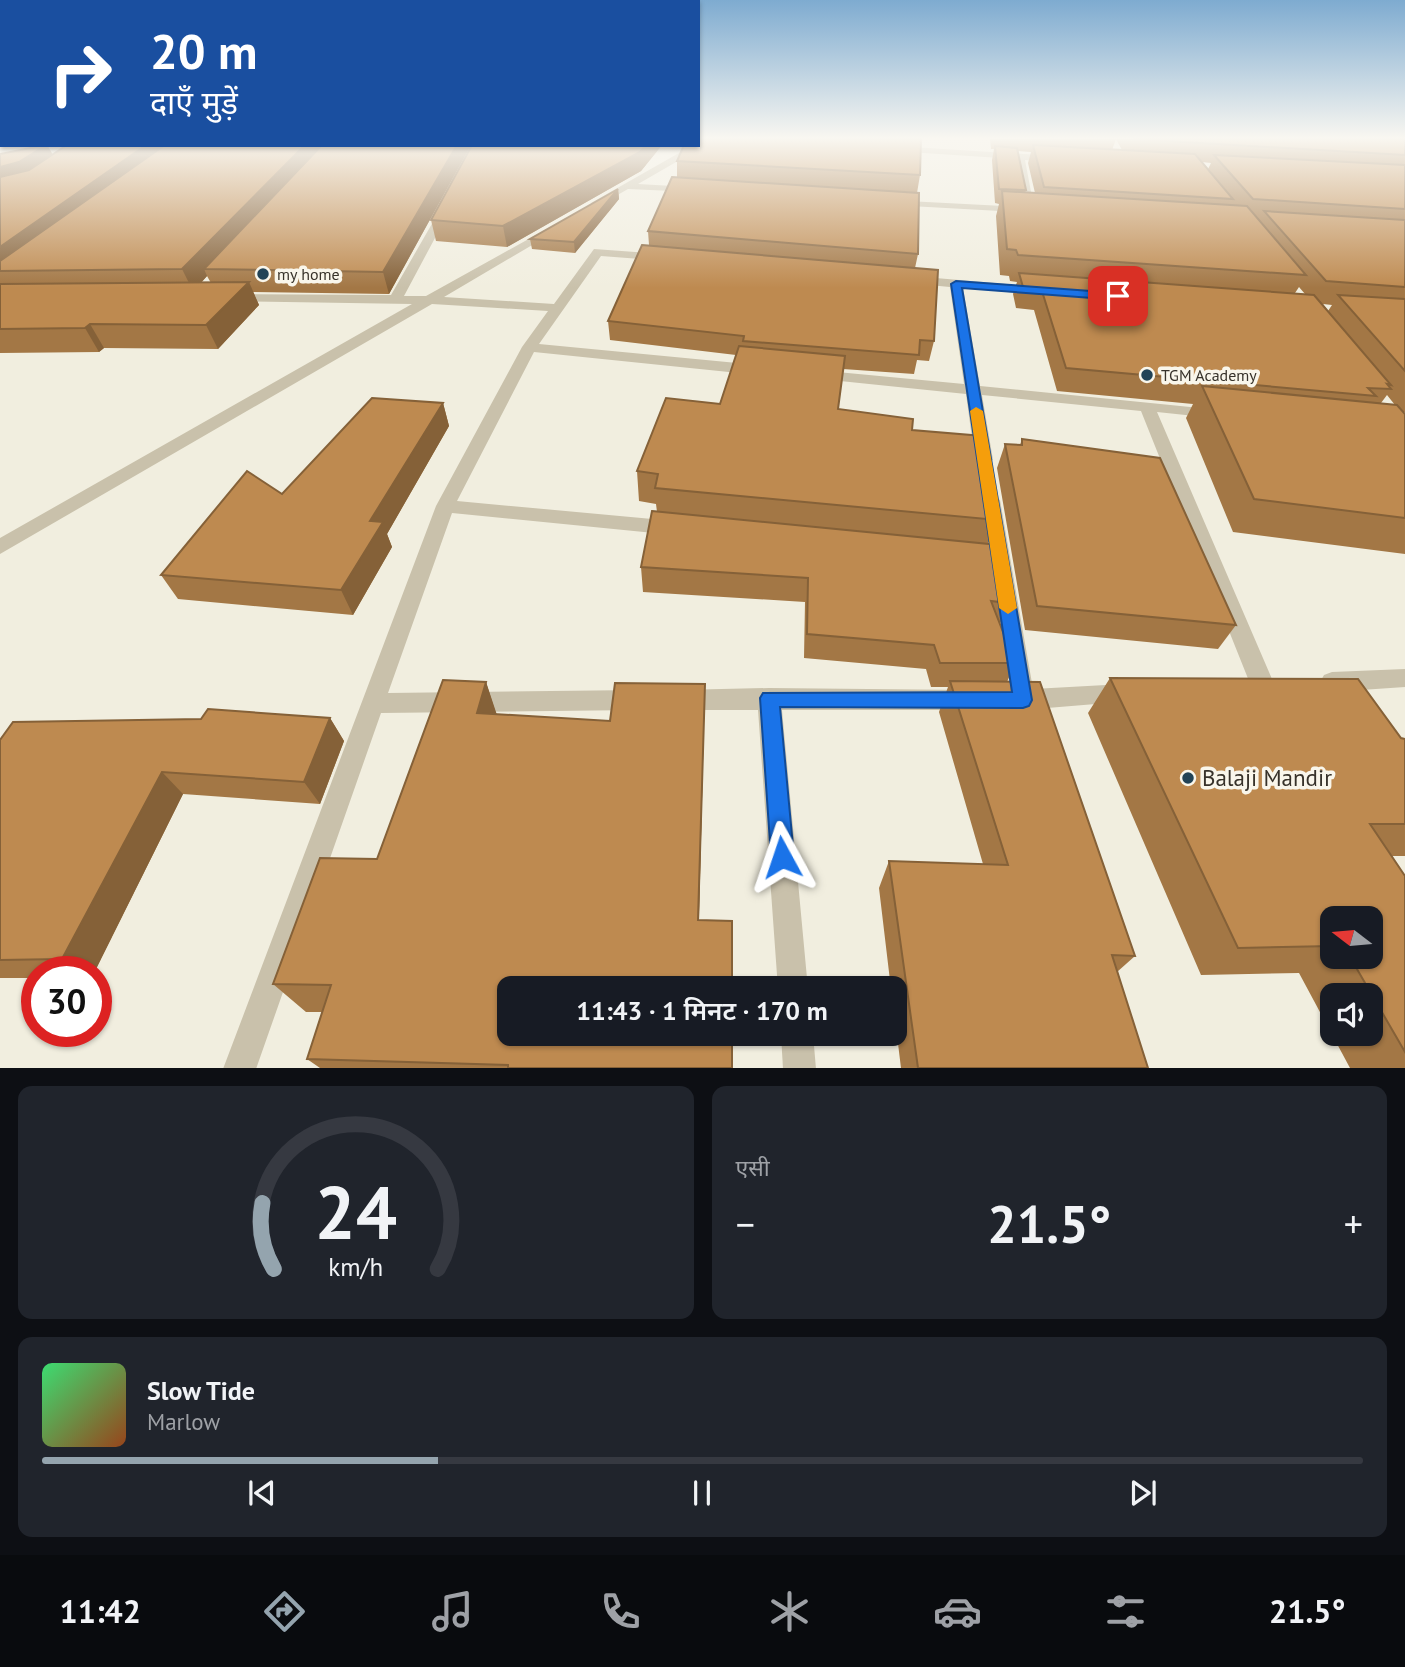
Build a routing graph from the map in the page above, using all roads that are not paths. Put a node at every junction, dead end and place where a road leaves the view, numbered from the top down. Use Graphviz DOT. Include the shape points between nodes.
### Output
graph roads {
  1 [pos="621,189"];
  2 [pos="672,189"];
  3 [pos="1026,189"];
  4 [pos="707,191"];
  5 [pos="449,201"];
  6 [pos="882,202"];
  7 [pos="1031,211"];
  8 [pos="1045,212"];
  9 [pos="680,259"];
  10 [pos="901,279"];
  11 [pos="956,284"];
  12 [pos="1051,291"];
  13 [pos="212,297"];
  14 [pos="396,299"];
  15 [pos="431,300"];
  16 [pos="557,307"];
  17 [pos="529,347"];
  18 [pos="973,391"];
  19 [pos="1147,407"];
  20 [pos="1228,414"];
  21 [pos="445,506"];
  22 [pos="695,531"];
  23 [pos="0,547"];
  24 [pos="1405,678"];
  25 [pos="1315,683"];
  26 [pos="1289,685"];
  27 [pos="1263,686"];
  28 [pos="1236,688"];
  29 [pos="1143,693"];
  30 [pos="769,698"];
  31 [pos="1023,700"];
  32 [pos="373,704"];
  33 [pos="792,976"];
  34 [pos="798,1046"];
  35 [pos="239,1068"];
  36 [pos="800,1068"];
  1 -- 15 [label="street"];
  2 -- 4 [label="street"];
  3 -- 7 [label="street"];
  5 -- 14 [label="street"];
  6 -- 7 [label="street"];
  7 -- 8 [label="street"];
  9 -- 16 [label="street" via="597,252"];
  10 -- 11 [label="street"];
  11 -- 12 [label="street"];
  11 -- 18 [label="street"];
  13 -- 14 [label="street"];
  14 -- 15 [label="street"];
  15 -- 16 [label="street"];
  15 -- 23 [label="street"];
  16 -- 17 [label="street"];
  17 -- 18 [label="street"];
  17 -- 21 [label="street"];
  18 -- 19 [label="street"];
  18 -- 31 [label="street" via="994,560"];
  19 -- 20 [label="street"];
  19 -- 27 [label="street"];
  21 -- 22 [label="street"];
  21 -- 32 [label="street"];
  24 -- 25 [label="street"];
  26 -- 27 [label="street"];
  27 -- 28 [label="street"];
  29 -- 31 [label="street"];
  30 -- 31 [label="street"];
  30 -- 32 [label="street"];
  30 -- 33 [label="street"];
  32 -- 35 [label="street"];
  34 -- 36 [label="street"];
}
